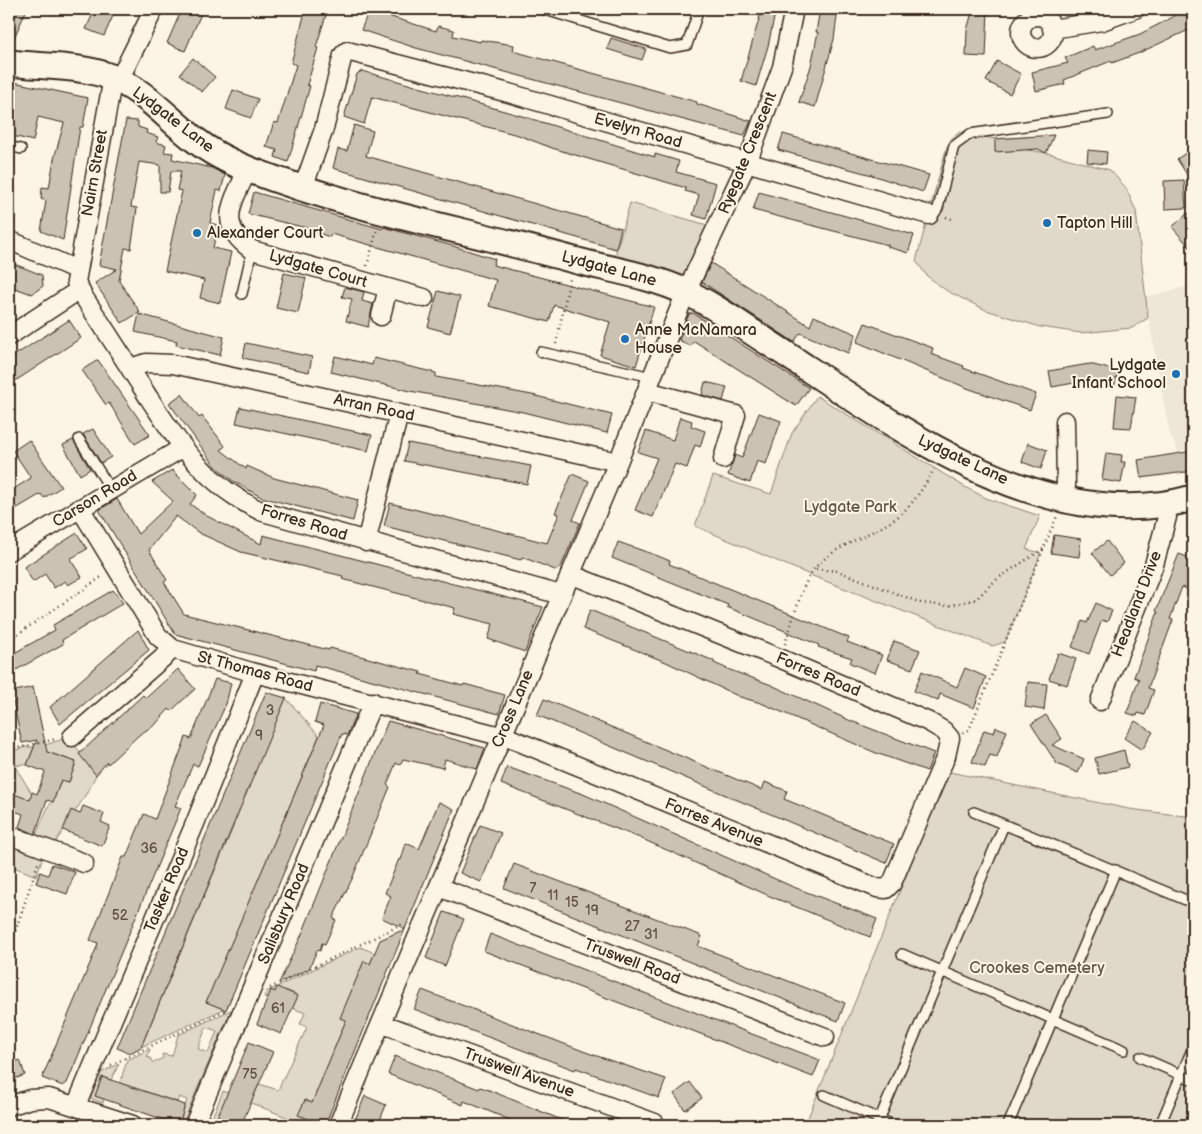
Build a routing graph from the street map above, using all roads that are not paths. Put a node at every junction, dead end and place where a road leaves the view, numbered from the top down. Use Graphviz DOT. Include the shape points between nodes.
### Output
graph roads {
  1 [pos="154,9"];
  2 [pos="542,9"];
  3 [pos="699,9"];
  4 [pos="794,9"];
  5 [pos="1135,9"];
  6 [pos="1052,29"];
  7 [pos="9,63"];
  8 [pos="116,79"];
  9 [pos="1108,114"];
  10 [pos="9,146"];
  11 [pos="21,150"];
  12 [pos="747,164"];
  13 [pos="248,169"];
  14 [pos="303,188"];
  15 [pos="929,215"];
  16 [pos="9,240"];
  17 [pos="252,250"];
  18 [pos="77,270"];
  19 [pos="388,288"];
  20 [pos="79,290"];
  21 [pos="686,292"];
  22 [pos="242,294"];
  23 [pos="424,298"];
  24 [pos="381,316"];
  25 [pos="9,336"];
  26 [pos="541,352"];
  27 [pos="130,368"];
  28 [pos="649,384"];
  29 [pos="399,414"];
  30 [pos="1065,421"];
  31 [pos="79,439"];
  32 [pos="182,448"];
  33 [pos="722,459"];
  34 [pos="618,462"];
  35 [pos="111,490"];
  36 [pos="1062,498"];
  37 [pos="1193,498"];
  38 [pos="1165,505"];
  39 [pos="80,508"];
  40 [pos="366,542"];
  41 [pos="9,550"];
  42 [pos="570,574"];
  43 [pos="561,595"];
  44 [pos="173,649"];
  45 [pos="255,673"];
  46 [pos="1100,701"];
  47 [pos="373,702"];
  48 [pos="502,736"];
  49 [pos="72,737"];
  50 [pos="974,812"];
  51 [pos="1004,824"];
  52 [pos="9,835"];
  53 [pos="907,852"];
  54 [pos="84,863"];
  55 [pos="1116,870"];
  56 [pos="439,887"];
  57 [pos="1193,903"];
  58 [pos="902,954"];
  59 [pos="942,971"];
  60 [pos="1054,1018"];
  61 [pos="383,1024"];
  62 [pos="825,1036"];
  63 [pos="1193,1047"];
  64 [pos="1124,1050"];
  65 [pos="1140,1057"];
  66 [pos="1181,1075"];
  67 [pos="1193,1080"];
  68 [pos="824,1095"];
  69 [pos="9,1106"];
  70 [pos="76,1106"];
  71 [pos="878,1122"];
  72 [pos="655,1123"];
  73 [pos="133,1125"];
  74 [pos="194,1125"];
  75 [pos="338,1125"];
  76 [pos="894,1125"];
  77 [pos="1008,1125"];
  78 [pos="1160,1125"];
  1 -- 8 [label="street, Nairn Street"];
  2 -- 3 [label="lane" via="670,48 687,45"];
  4 -- 12 [label="street, Ryegate Crescent" via="782,67"];
  5 -- 6 [label="street" via="1102,21"];
  7 -- 8 [label="street, Lydgate Lane" via="75,69"];
  8 -- 13 [label="street, Lydgate Lane" via="140,93 196,141"];
  8 -- 18 [label="street, Nairn Street"];
  9 -- 15 [label="lane" via="970,134 954,146 938,208"];
  10 -- 11 [label="lane"];
  12 -- 14 [label="street, Evelyn Road" via="505,92 347,51 343,54 324,129"];
  12 -- 15 [label="street, Evelyn Road"];
  12 -- 21 [label="street, Ryegate Crescent"];
  13 -- 14 [label="street, Lydgate Lane"];
  13 -- 17 [label="street, Lydgate Court" via="230,208 229,222 233,234"];
  14 -- 21 [label="street, Lydgate Lane"];
  16 -- 18 [label="street"];
  17 -- 19 [label="street, Lydgate Court"];
  17 -- 22 [label="lane"];
  18 -- 20 [label="street, Forres Road"];
  19 -- 23 [label="street, Lydgate Court"];
  19 -- 24 [label="street, Lydgate Court"];
  20 -- 25 [label="street"];
  20 -- 27 [label="street, Forres Road"];
  21 -- 28 [label="street, Cross Lane"];
  21 -- 36 [label="street, Lydgate Lane" via="898,428 943,453 1014,483"];
  26 -- 28 [label="lane"];
  27 -- 29 [label="street, Arran Road" via="161,362"];
  27 -- 32 [label="street, Forres Road"];
  28 -- 33 [label="street" via="736,415"];
  28 -- 34 [label="street, Cross Lane"];
  29 -- 34 [label="street, Arran Road"];
  29 -- 40 [label="street"];
  30 -- 36 [label="street" via="1066,486"];
  31 -- 35 [label="lane"];
  32 -- 35 [label="street, Carson Road"];
  32 -- 40 [label="street, Forres Road" via="215,483 251,507"];
  34 -- 42 [label="street, Cross Lane"];
  35 -- 39 [label="street, Carson Road"];
  36 -- 38 [label="street, Lydgate Lane" via="1120,506"];
  37 -- 38 [label="street, Lydgate Lane"];
  38 -- 46 [label="street, Headland Drive" via="1167,516 1154,565"];
  39 -- 41 [label="street, Carson Road"];
  39 -- 44 [label="street, St Thomas Road" via="158,636"];
  40 -- 43 [label="street, Forres Road"];
  42 -- 43 [label="street, Cross Lane"];
  42 -- 53 [label="street, Forres Road" via="780,658 930,722 944,731 950,738 946,756"];
  43 -- 48 [label="street, Cross Lane"];
  44 -- 45 [label="street, St Thomas Road"];
  44 -- 49 [label="street"];
  45 -- 47 [label="street, St Thomas Road"];
  45 -- 70 [label="street, Tasker Road"];
  47 -- 48 [label="street, St Thomas Road"];
  47 -- 74 [label="street, Salisbury Road"];
  48 -- 53 [label="street, Forres Avenue" via="877,888 886,889 892,883"];
  48 -- 56 [label="street, Cross Lane"];
  50 -- 51 [label="lane"];
  51 -- 55 [label="lane"];
  51 -- 59 [label="lane"];
  52 -- 54 [label="street"];
  55 -- 57 [label="lane"];
  55 -- 60 [label="lane"];
  56 -- 61 [label="street, Cross Lane"];
  56 -- 62 [label="street, Truswell Road"];
  58 -- 59 [label="lane"];
  59 -- 60 [label="lane"];
  59 -- 71 [label="lane"];
  60 -- 64 [label="lane"];
  60 -- 77 [label="lane"];
  61 -- 72 [label="street, Truswell Avenue"];
  61 -- 75 [label="street, Cross Lane"];
  63 -- 66 [label="lane"];
  65 -- 66 [label="lane"];
  66 -- 67 [label="lane"];
  66 -- 78 [label="lane"];
  68 -- 71 [label="lane"];
  69 -- 70 [label="street" via="40,1098"];
  70 -- 73 [label="street"];
  71 -- 76 [label="lane"];
}
